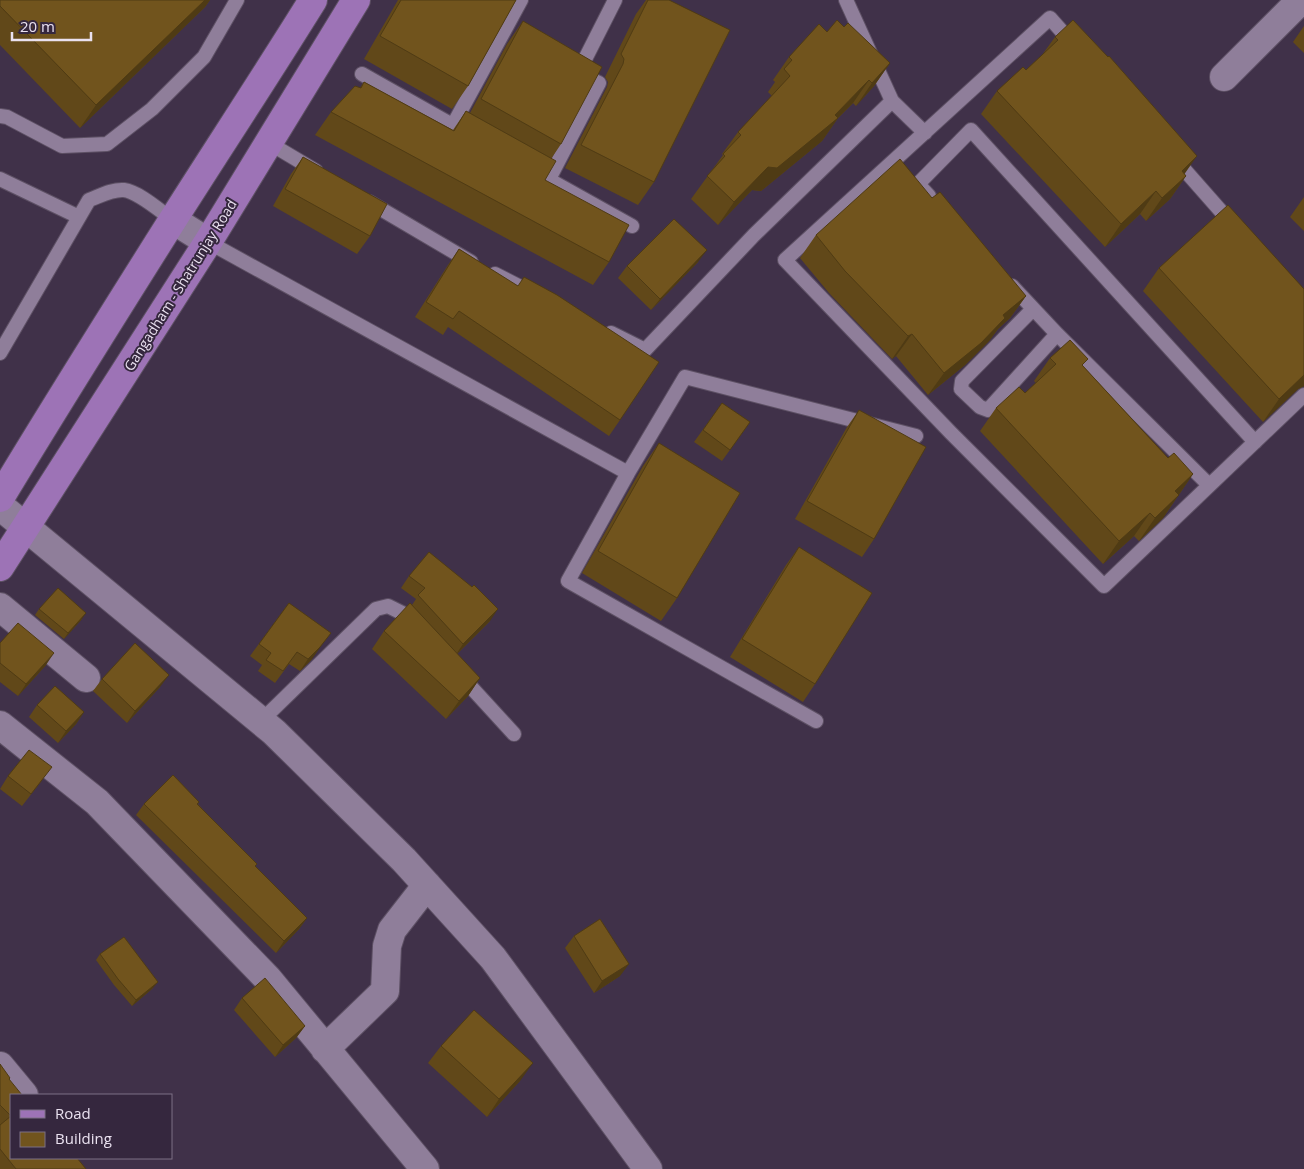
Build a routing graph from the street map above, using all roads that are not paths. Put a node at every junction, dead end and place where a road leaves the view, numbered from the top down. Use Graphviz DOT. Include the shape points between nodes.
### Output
graph roads {
  1 [pos="237,0"];
  2 [pos="313,0"];
  3 [pos="356,0"];
  4 [pos="521,0"];
  5 [pos="615,0"];
  6 [pos="846,0"];
  7 [pos="1301,0"];
  8 [pos="1082,54"];
  9 [pos="362,74"];
  10 [pos="1224,77"];
  11 [pos="892,101"];
  12 [pos="0,116"];
  13 [pos="453,125"];
  14 [pos="925,133"];
  15 [pos="269,143"];
  16 [pos="485,143"];
  17 [pos="1167,150"];
  18 [pos="517,161"];
  19 [pos="326,176"];
  20 [pos="0,179"];
  21 [pos="549,179"];
  22 [pos="360,196"];
  23 [pos="937,205"];
  24 [pos="79,217"];
  25 [pos="172,220"];
  26 [pos="632,226"];
  27 [pos="1245,238"];
  28 [pos="208,242"];
  29 [pos="1001,274"];
  30 [pos="549,301"];
  31 [pos="1033,309"];
  32 [pos="601,328"];
  33 [pos="1057,334"];
  34 [pos="0,353"];
  35 [pos="1304,395"];
  36 [pos="916,436"];
  37 [pos="1255,442"];
  38 [pos="628,472"];
  39 [pos="1209,485"];
  40 [pos="0,498"];
  41 [pos="0,506"];
  42 [pos="25,526"];
  43 [pos="0,567"];
  44 [pos="0,607"];
  45 [pos="425,636"];
  46 [pos="450,664"];
  47 [pos="86,678"];
  48 [pos="261,721"];
  49 [pos="816,721"];
  50 [pos="0,725"];
  51 [pos="514,734"];
  52 [pos="426,885"];
  53 [pos="325,1049"];
  54 [pos="0,1066"];
  55 [pos="23,1094"];
  56 [pos="425,1169"];
  57 [pos="648,1169"];
  1 -- 12 [label="lane" via="204,57 152,109 107,144 62,146 7,116"];
  2 -- 25 [label="main road"];
  3 -- 15 [label="main road, Gangadham - Shatrunjay Road"];
  4 -- 13 [label="lane"];
  5 -- 21 [label="lane" via="578,73 599,83"];
  6 -- 11 [label="lane"];
  7 -- 10 [label="street"];
  8 -- 14 [label="lane" via="1050,18"];
  9 -- 13 [label="lane"];
  11 -- 14 [label="lane"];
  11 -- 32 [label="lane" via="754,236 645,350"];
  13 -- 16 [label="lane"];
  14 -- 39 [label="lane" via="785,260 1104,586"];
  15 -- 19 [label="lane"];
  15 -- 28 [label="main road, Gangadham - Shatrunjay Road"];
  17 -- 27 [label="lane"];
  18 -- 21 [label="lane"];
  20 -- 24 [label="lane"];
  21 -- 26 [label="lane"];
  22 -- 30 [label="lane" via="462,257"];
  23 -- 37 [label="lane" via="918,184 971,130"];
  24 -- 25 [label="lane" via="89,200 124,190 137,195"];
  24 -- 34 [label="lane"];
  25 -- 28 [label="street"];
  25 -- 40 [label="main road"];
  28 -- 38 [label="lane"];
  28 -- 42 [label="main road, Gangadham - Shatrunjay Road"];
  29 -- 31 [label="lane"];
  31 -- 33 [label="lane"];
  31 -- 33 [label="lane" via="962,381 961,389 980,407 988,410"];
  33 -- 39 [label="lane"];
  35 -- 37 [label="lane"];
  36 -- 38 [label="lane" via="685,378"];
  37 -- 39 [label="lane"];
  38 -- 49 [label="lane" via="568,581"];
  41 -- 42 [label="street"];
  42 -- 43 [label="main road, Gangadham - Shatrunjay Road"];
  42 -- 48 [label="street"];
  44 -- 47 [label="street"];
  45 -- 48 [label="lane" via="406,615 388,606 376,609"];
  46 -- 51 [label="lane"];
  48 -- 52 [label="street"];
  50 -- 53 [label="street" via="97,802 268,979"];
  52 -- 53 [label="street" via="392,930 386,946 385,991"];
  52 -- 57 [label="street" via="493,958"];
  53 -- 56 [label="street"];
  54 -- 55 [label="street"];
}
